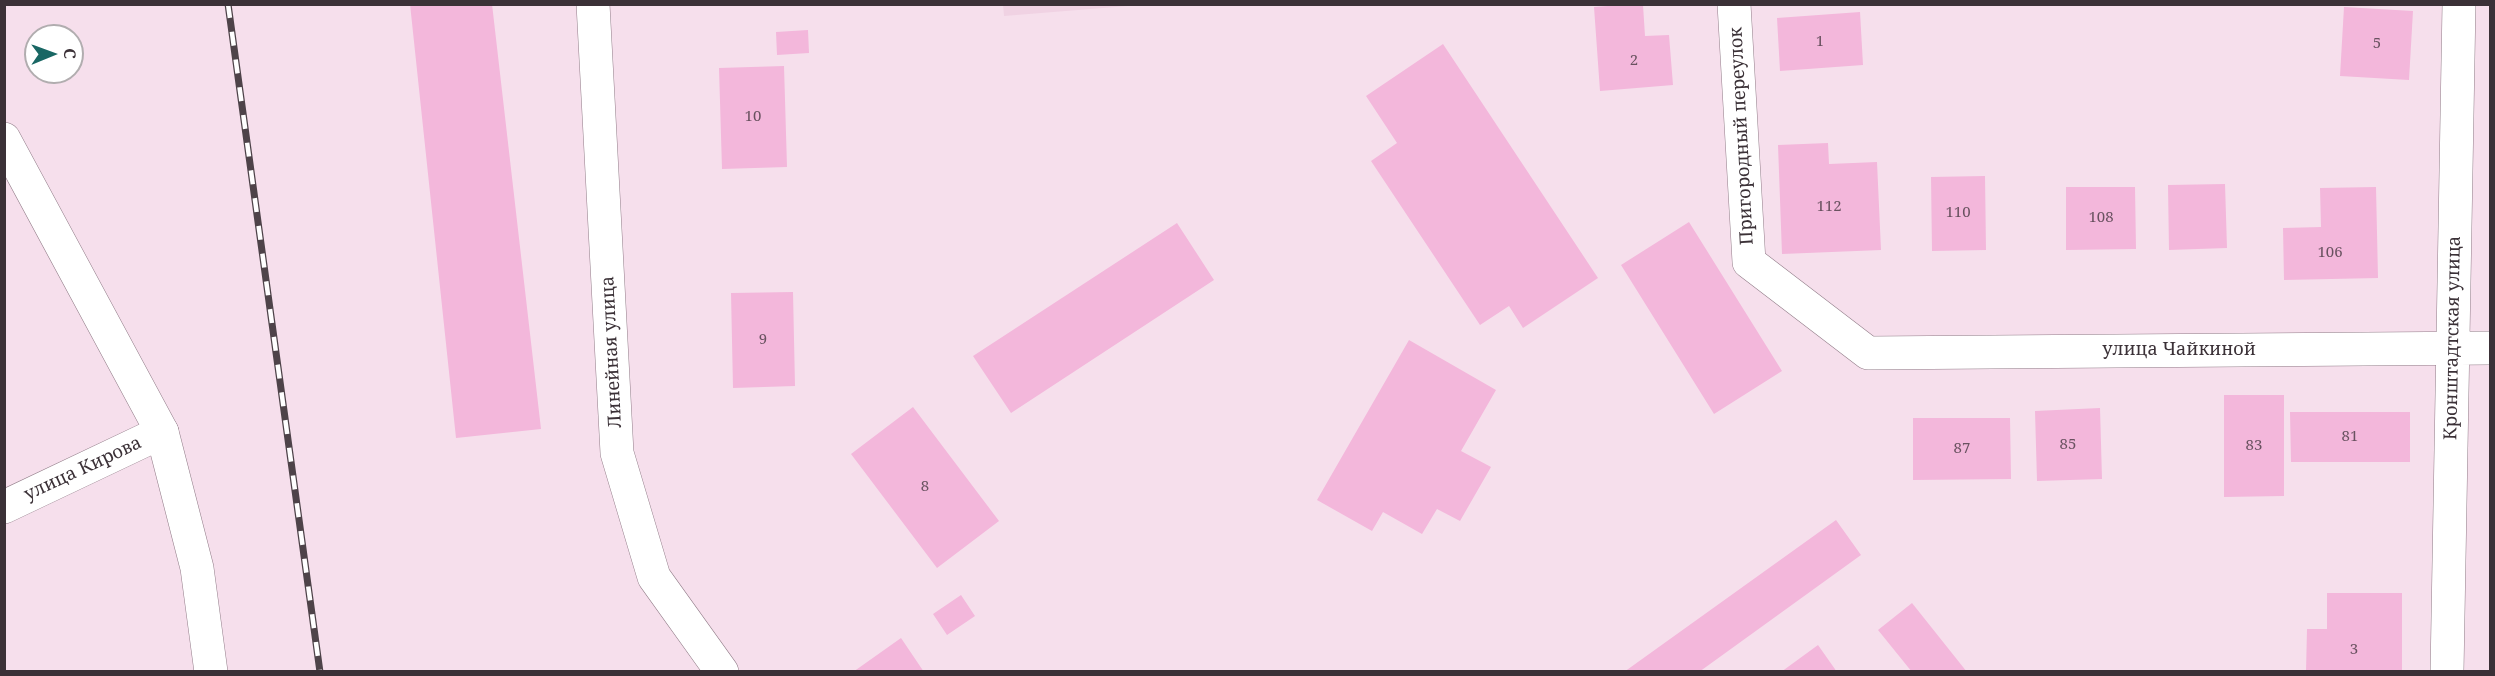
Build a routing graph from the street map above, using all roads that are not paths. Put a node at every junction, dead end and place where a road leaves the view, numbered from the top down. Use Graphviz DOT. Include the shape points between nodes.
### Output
graph roads {
  1 [pos="593,4"];
  2 [pos="1734,4"];
  3 [pos="2459,4"];
  4 [pos="4,139"];
  5 [pos="2453,348"];
  6 [pos="2490,348"];
  7 [pos="1868,353"];
  8 [pos="162,432"];
  9 [pos="4,507"];
  10 [pos="211,672"];
  11 [pos="722,672"];
  12 [pos="2447,672"];
  1 -- 11 [label="street, Линейная улица" via="617,453 654,577"];
  2 -- 7 [label="street, Пригородный переулок" via="1749,262"];
  3 -- 5 [label="street, Кронштадтская улица"];
  4 -- 8 [label="street"];
  5 -- 6 [label="street, улица Чайкиной"];
  5 -- 7 [label="street, улица Чайкиной"];
  5 -- 12 [label="street, Кронштадтская улица"];
  8 -- 9 [label="street, улица Кирова"];
  8 -- 10 [label="street" via="196,568"];
}
